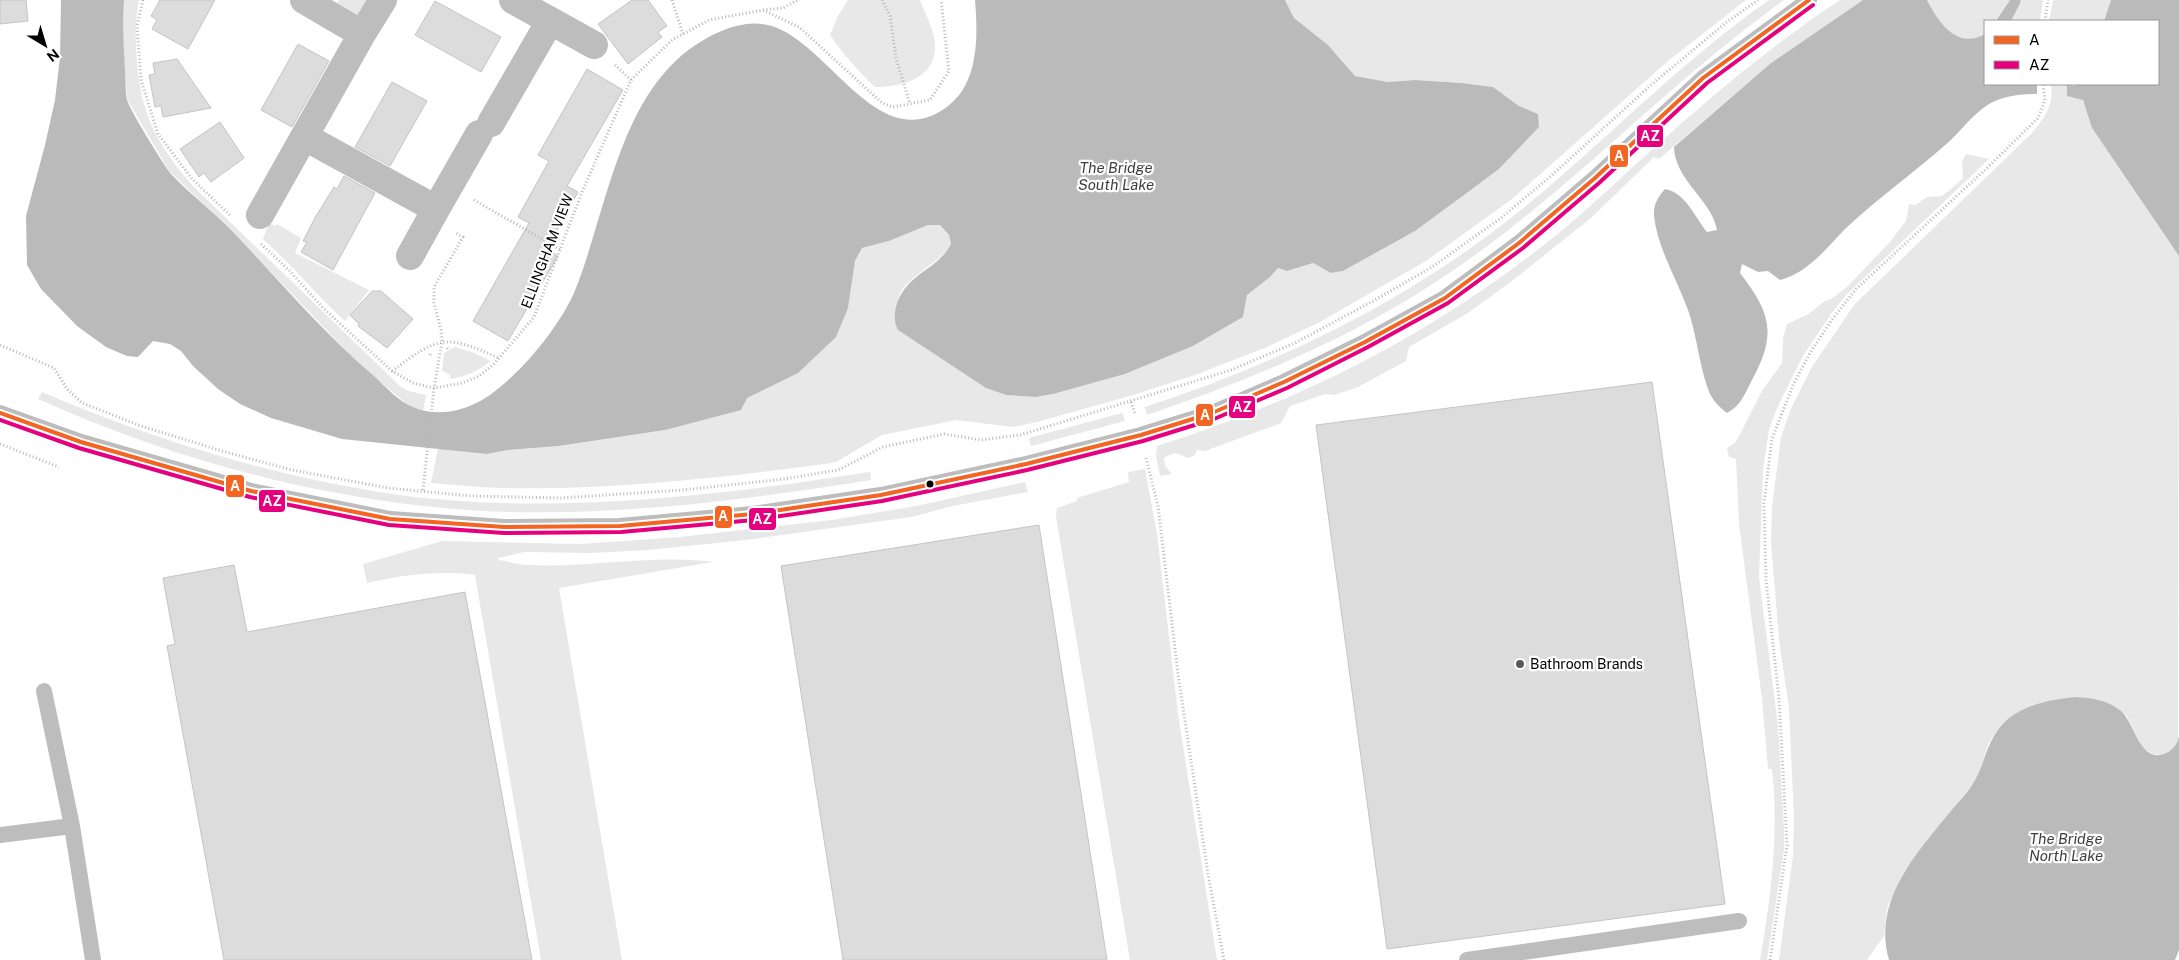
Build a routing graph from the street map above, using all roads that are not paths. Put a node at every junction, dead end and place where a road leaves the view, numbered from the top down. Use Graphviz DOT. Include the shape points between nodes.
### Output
graph roads {
  1 [pos="304,0"];
  2 [pos="384,0"];
  3 [pos="513,0"];
  4 [pos="1809,0"];
  5 [pos="550,21"];
  6 [pos="362,34"];
  7 [pos="594,45"];
  8 [pos="305,137"];
  9 [pos="439,204"];
  10 [pos="251,225"];
  11 [pos="410,256"];
  12 [pos="0,413"];
  13 [pos="44,691"];
  14 [pos="72,826"];
  15 [pos="0,835"];
  16 [pos="1739,921"];
  17 [pos="93,960"];
  18 [pos="1467,960"];
  1 -- 6 [label="street"];
  2 -- 6 [label="street"];
  3 -- 5 [label="street"];
  4 -- 12 [label="lane" via="1703,78 1519,243 1444,298 1365,342 1212,413 1026,464 881,495 763,513 620,526 504,527 390,519 251,491 81,442"];
  5 -- 7 [label="street"];
  5 -- 9 [label="street"];
  6 -- 8 [label="street"];
  8 -- 9 [label="street"];
  8 -- 10 [label="street"];
  9 -- 11 [label="street"];
  13 -- 14 [label="lane"];
  14 -- 15 [label="lane"];
  14 -- 17 [label="lane"];
  16 -- 18 [label="lane"];
}
